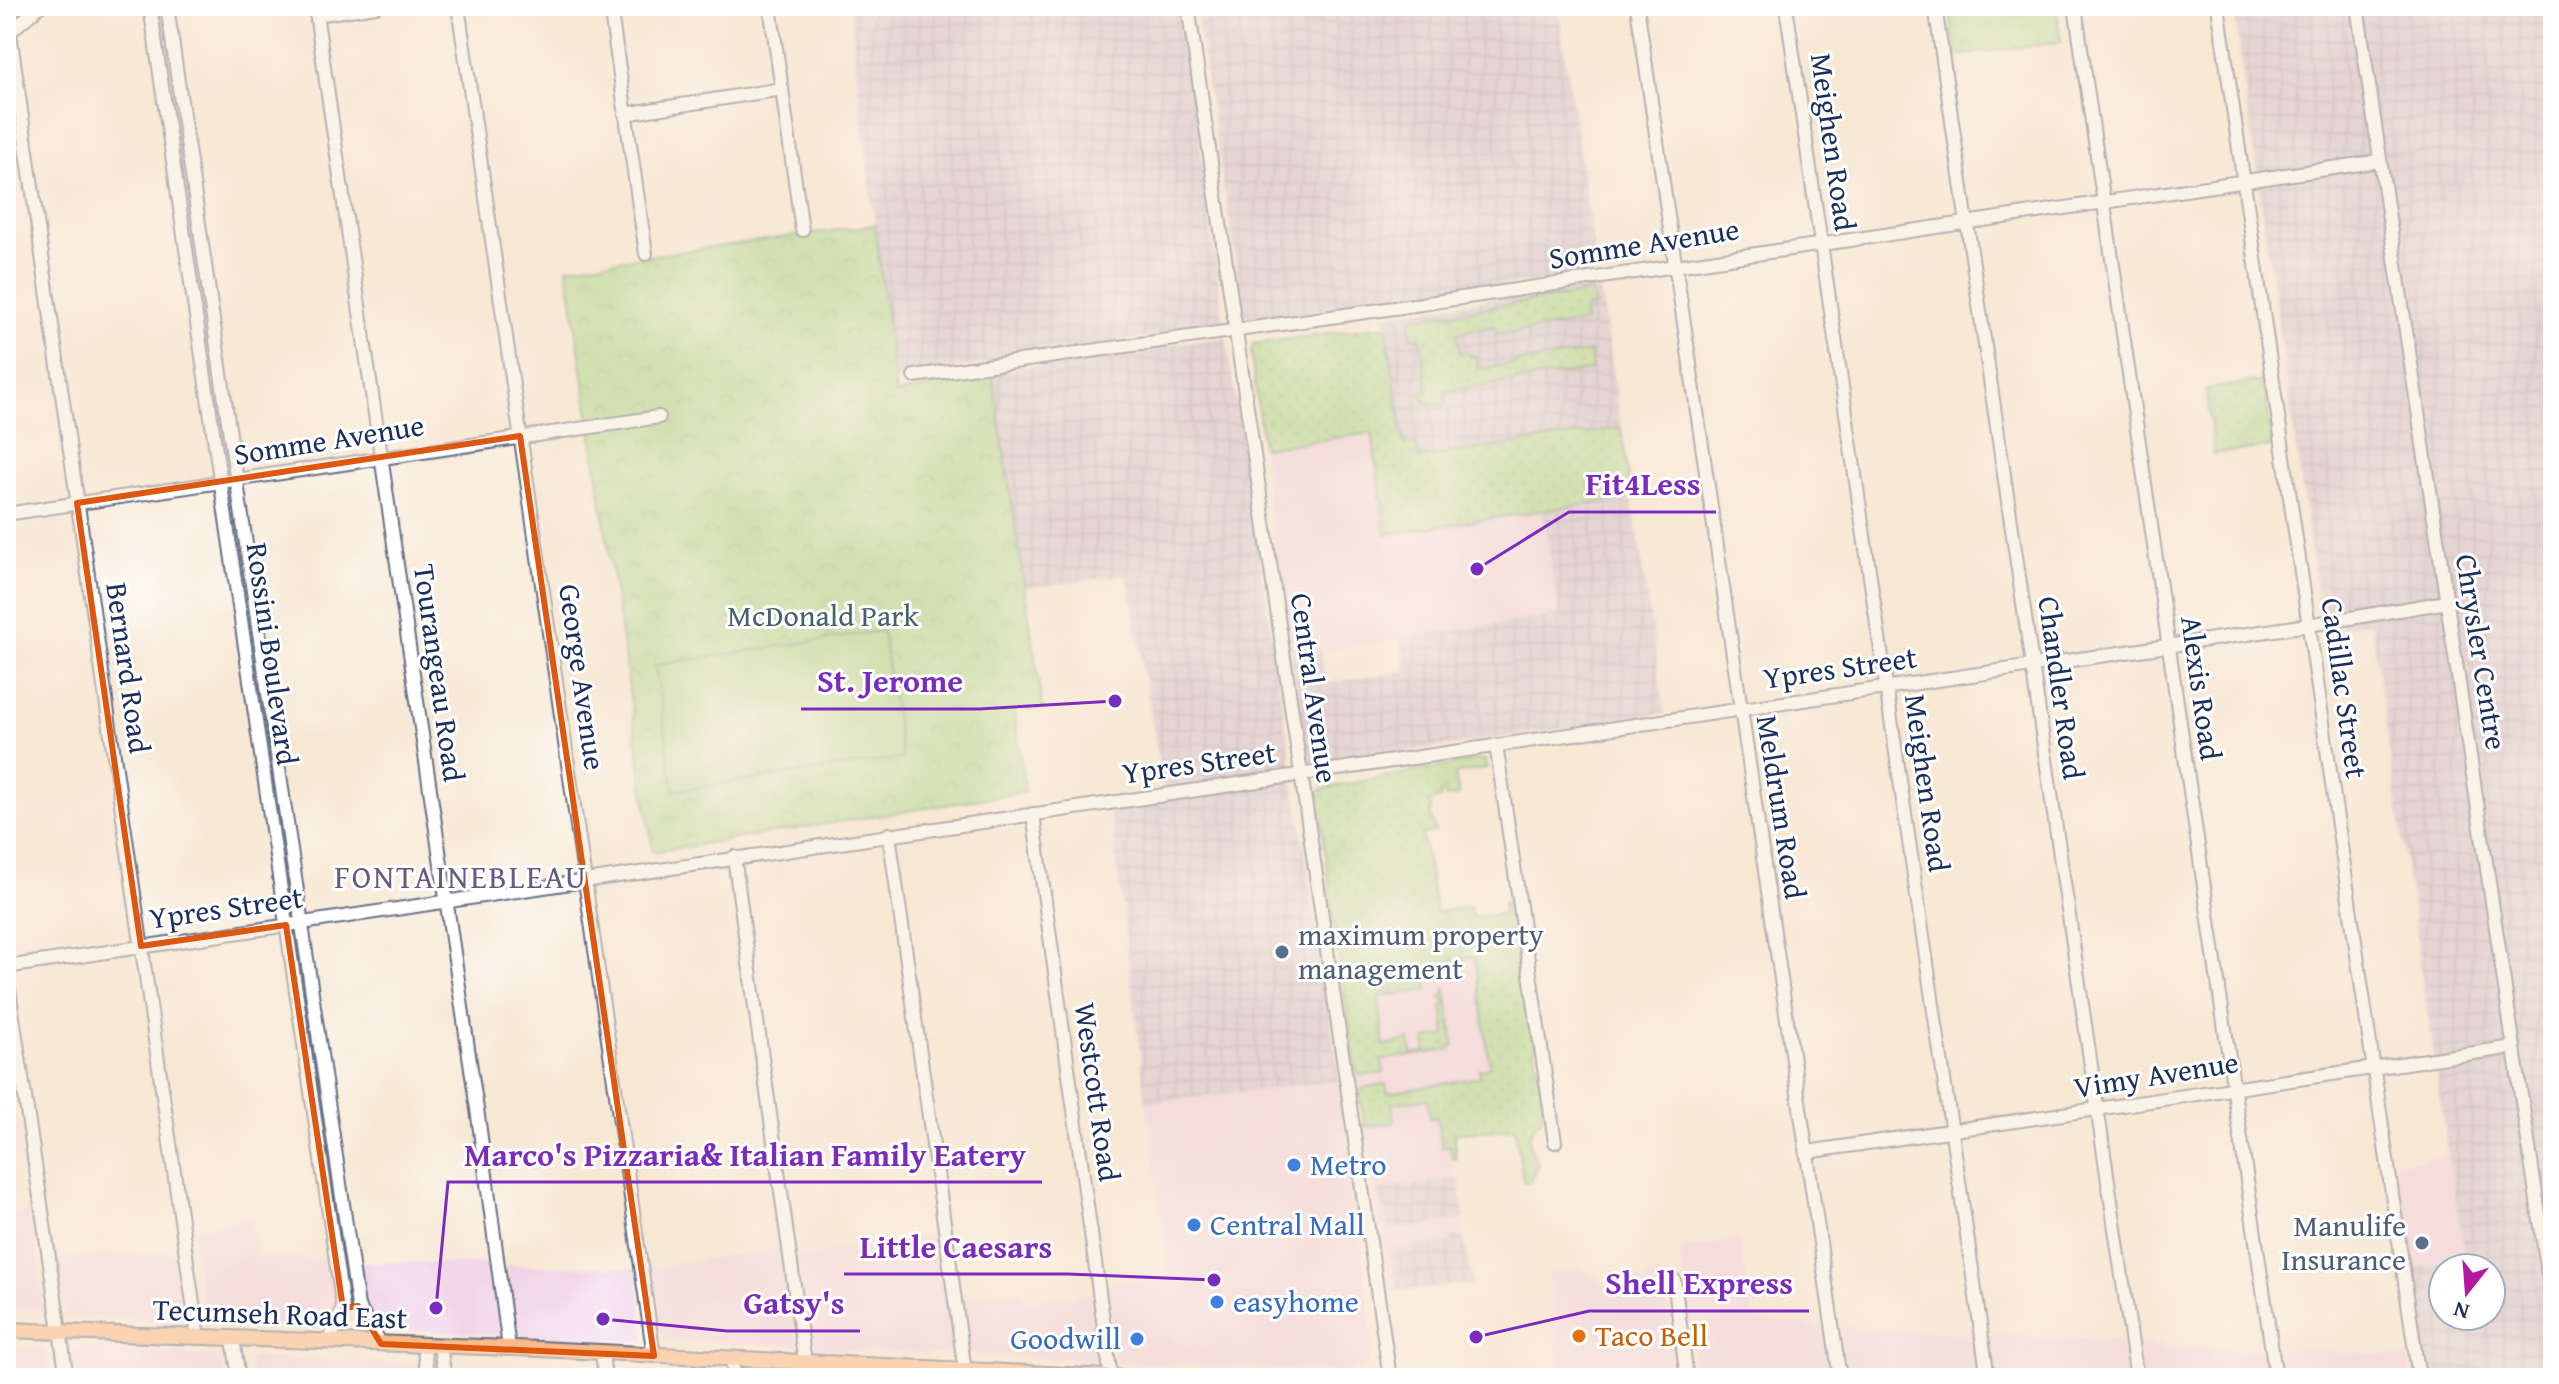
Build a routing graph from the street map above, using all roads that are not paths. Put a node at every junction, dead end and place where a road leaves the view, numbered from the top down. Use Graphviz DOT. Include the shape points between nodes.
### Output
graph roads {
  1 [pos="6,6"];
  2 [pos="40,6"];
  3 [pos="150,6"];
  4 [pos="167,6"];
  5 [pos="376,6"];
  6 [pos="458,6"];
  7 [pos="610,6"];
  8 [pos="770,6"];
  9 [pos="1188,6"];
  10 [pos="1637,6"];
  11 [pos="1786,6"];
  12 [pos="1935,6"];
  13 [pos="2075,6"];
  14 [pos="2218,6"];
  15 [pos="2357,6"];
  16 [pos="316,11"];
  17 [pos="8,34"];
  18 [pos="782,89"];
  19 [pos="625,114"];
  20 [pos="2380,161"];
  21 [pos="2243,181"];
  22 [pos="2103,201"];
  23 [pos="1966,222"];
  24 [pos="802,230"];
  25 [pos="1821,243"];
  26 [pos="646,254"];
  27 [pos="1675,266"];
  28 [pos="1235,329"];
  29 [pos="914,376"];
  30 [pos="659,417"];
  31 [pos="520,436"];
  32 [pos="381,459"];
  33 [pos="237,480"];
  34 [pos="221,482"];
  35 [pos="77,503"];
  36 [pos="6,514"];
  37 [pos="2447,602"];
  38 [pos="2308,625"];
  39 [pos="2168,646"];
  40 [pos="2032,666"];
  41 [pos="1887,687"];
  42 [pos="1740,709"];
  43 [pos="1496,745"];
  44 [pos="1301,774"];
  45 [pos="1033,814"];
  46 [pos="889,834"];
  47 [pos="734,857"];
  48 [pos="585,881"];
  49 [pos="446,901"];
  50 [pos="302,923"];
  51 [pos="286,925"];
  52 [pos="141,946"];
  53 [pos="6,968"];
  54 [pos="2514,1047"];
  55 [pos="2374,1068"];
  56 [pos="2234,1089"];
  57 [pos="2097,1110"];
  58 [pos="1952,1132"];
  59 [pos="1555,1142"];
  60 [pos="1807,1152"];
  61 [pos="1674,1280"];
  62 [pos="358,1306"];
  63 [pos="2553,1307"];
  64 [pos="343,1308"];
  65 [pos="6,1330"];
  66 [pos="61,1333"];
  67 [pos="198,1338"];
  68 [pos="233,1339"];
  69 [pos="329,1342"];
  70 [pos="381,1344"];
  71 [pos="423,1345"];
  72 [pos="440,1346"];
  73 [pos="509,1348"];
  74 [pos="602,1353"];
  75 [pos="654,1356"];
  76 [pos="732,1361"];
  77 [pos="805,1363"];
  78 [pos="965,1371"];
  79 [pos="933,1374"];
  80 [pos="67,1378"];
  81 [pos="239,1378"];
  82 [pos="428,1378"];
  83 [pos="445,1378"];
  84 [pos="605,1378"];
  85 [pos="735,1378"];
  86 [pos="1111,1378"];
  87 [pos="1128,1378"];
  88 [pos="1390,1378"];
  89 [pos="1687,1378"];
  90 [pos="1840,1378"];
  91 [pos="1988,1378"];
  92 [pos="2137,1378"];
  93 [pos="2276,1378"];
  94 [pos="2419,1378"];
  1 -- 17 [label="street, Bernard Road"];
  2 -- 17 [label="street"];
  3 -- 34 [label="street, Rossini Boulevard"];
  4 -- 33 [label="street, Rossini Boulevard"];
  5 -- 16 [label="street"];
  6 -- 31 [label="street, George Avenue"];
  7 -- 19 [label="street"];
  8 -- 18 [label="street"];
  9 -- 28 [label="street, Central Avenue"];
  10 -- 27 [label="street, Meldrum Road"];
  11 -- 25 [label="street, Meighen Road"];
  12 -- 23 [label="street, Chandler Road"];
  13 -- 22 [label="street, Alexis Road"];
  14 -- 21 [label="street, Cadillac Street"];
  15 -- 20 [label="street, Chrysler Centre"];
  16 -- 32 [label="street, Tourangeau Road"];
  17 -- 35 [label="street, Bernard Road"];
  18 -- 19 [label="street"];
  18 -- 24 [label="street"];
  19 -- 26 [label="street"];
  20 -- 21 [label="street, Somme Avenue"];
  20 -- 37 [label="street, Chrysler Centre"];
  21 -- 22 [label="street, Somme Avenue"];
  21 -- 38 [label="street, Cadillac Street"];
  22 -- 23 [label="street, Somme Avenue"];
  22 -- 39 [label="street, Alexis Road"];
  23 -- 25 [label="street, Somme Avenue"];
  23 -- 40 [label="street, Chandler Road"];
  25 -- 27 [label="street, Somme Avenue"];
  25 -- 41 [label="street, Meighen Road"];
  27 -- 28 [label="street, Somme Avenue"];
  27 -- 42 [label="street, Meldrum Road"];
  28 -- 29 [label="street, Somme Avenue"];
  28 -- 44 [label="street, Central Avenue"];
  30 -- 31 [label="street, Somme Avenue"];
  31 -- 32 [label="street, Somme Avenue"];
  31 -- 48 [label="street, George Avenue"];
  32 -- 33 [label="street, Somme Avenue"];
  32 -- 49 [label="street, Tourangeau Road"];
  33 -- 34 [label="street, Somme Avenue"];
  33 -- 50 [label="street, Rossini Boulevard"];
  34 -- 35 [label="street, Somme Avenue"];
  34 -- 51 [label="street, Rossini Boulevard"];
  35 -- 36 [label="street, Somme Avenue"];
  35 -- 52 [label="street, Bernard Road"];
  37 -- 38 [label="street, Ypres Street"];
  37 -- 54 [label="street, Chrysler Centre"];
  38 -- 39 [label="street, Ypres Street"];
  38 -- 55 [label="street, Cadillac Street"];
  39 -- 40 [label="street, Ypres Street"];
  39 -- 56 [label="street, Alexis Road"];
  40 -- 41 [label="street, Ypres Street"];
  40 -- 57 [label="street, Chandler Road"];
  41 -- 42 [label="street, Ypres Street"];
  41 -- 58 [label="street, Meighen Road"];
  42 -- 43 [label="street, Ypres Street"];
  42 -- 60 [label="street, Meldrum Road"];
  43 -- 44 [label="street, Ypres Street"];
  43 -- 59 [label="street"];
  44 -- 45 [label="street, Ypres Street"];
  44 -- 88 [label="street, Central Avenue"];
  45 -- 46 [label="street, Ypres Street"];
  45 -- 86 [label="street, Westcott Road"];
  46 -- 47 [label="street, Ypres Street"];
  46 -- 78 [label="street"];
  47 -- 48 [label="street, Ypres Street"];
  47 -- 77 [label="street"];
  48 -- 49 [label="street, Ypres Street"];
  48 -- 75 [label="street, George Avenue"];
  49 -- 50 [label="street, Ypres Street"];
  49 -- 73 [label="street, Tourangeau Road"];
  50 -- 51 [label="street, Ypres Street"];
  50 -- 62 [label="street, Rossini Boulevard"];
  51 -- 52 [label="street, Ypres Street"];
  51 -- 64 [label="street, Rossini Boulevard"];
  52 -- 53 [label="street, Ypres Street"];
  52 -- 67 [label="street, Bernard Road"];
  53 -- 66 [label="street"];
  54 -- 55 [label="street, Vimy Avenue"];
  54 -- 63 [label="street, Chrysler Centre"];
  55 -- 56 [label="street, Vimy Avenue"];
  55 -- 94 [label="street, Cadillac Street"];
  56 -- 57 [label="street, Vimy Avenue"];
  56 -- 93 [label="street, Alexis Road"];
  57 -- 58 [label="street, Vimy Avenue"];
  57 -- 92 [label="street, Chandler Road"];
  58 -- 60 [label="street, Vimy Avenue"];
  58 -- 91 [label="street, Meighen Road"];
  60 -- 90 [label="street, Meldrum Road"];
  61 -- 89 [label="street"];
  62 -- 64 [label="street"];
  62 -- 70 [label="street, Rossini Boulevard"];
  64 -- 69 [label="street"];
  65 -- 66 [label="main road, Tecumseh Road East"];
  66 -- 67 [label="main road, Tecumseh Road East"];
  66 -- 80 [label="street"];
  67 -- 68 [label="main road, Tecumseh Road East"];
  68 -- 69 [label="main road, Tecumseh Road East"];
  68 -- 81 [label="street"];
  69 -- 70 [label="main road, Tecumseh Road East"];
  70 -- 71 [label="main road, Tecumseh Road East"];
  71 -- 72 [label="main road, Tecumseh Road East"];
  71 -- 82 [label="street"];
  72 -- 73 [label="main road, Tecumseh Road East"];
  72 -- 83 [label="street"];
  73 -- 74 [label="main road, Tecumseh Road East"];
  74 -- 75 [label="main road, Tecumseh Road East"];
  74 -- 84 [label="street"];
  75 -- 76 [label="main road, Tecumseh Road East"];
  76 -- 77 [label="main road, Tecumseh Road East"];
  76 -- 85 [label="street"];
  77 -- 79 [label="main road, Tecumseh Road East"];
  78 -- 79 [label="main road, Tecumseh Road East"];
  78 -- 86 [label="main road, Tecumseh Road East"];
  86 -- 87 [label="main road, Tecumseh Road East"];
}
